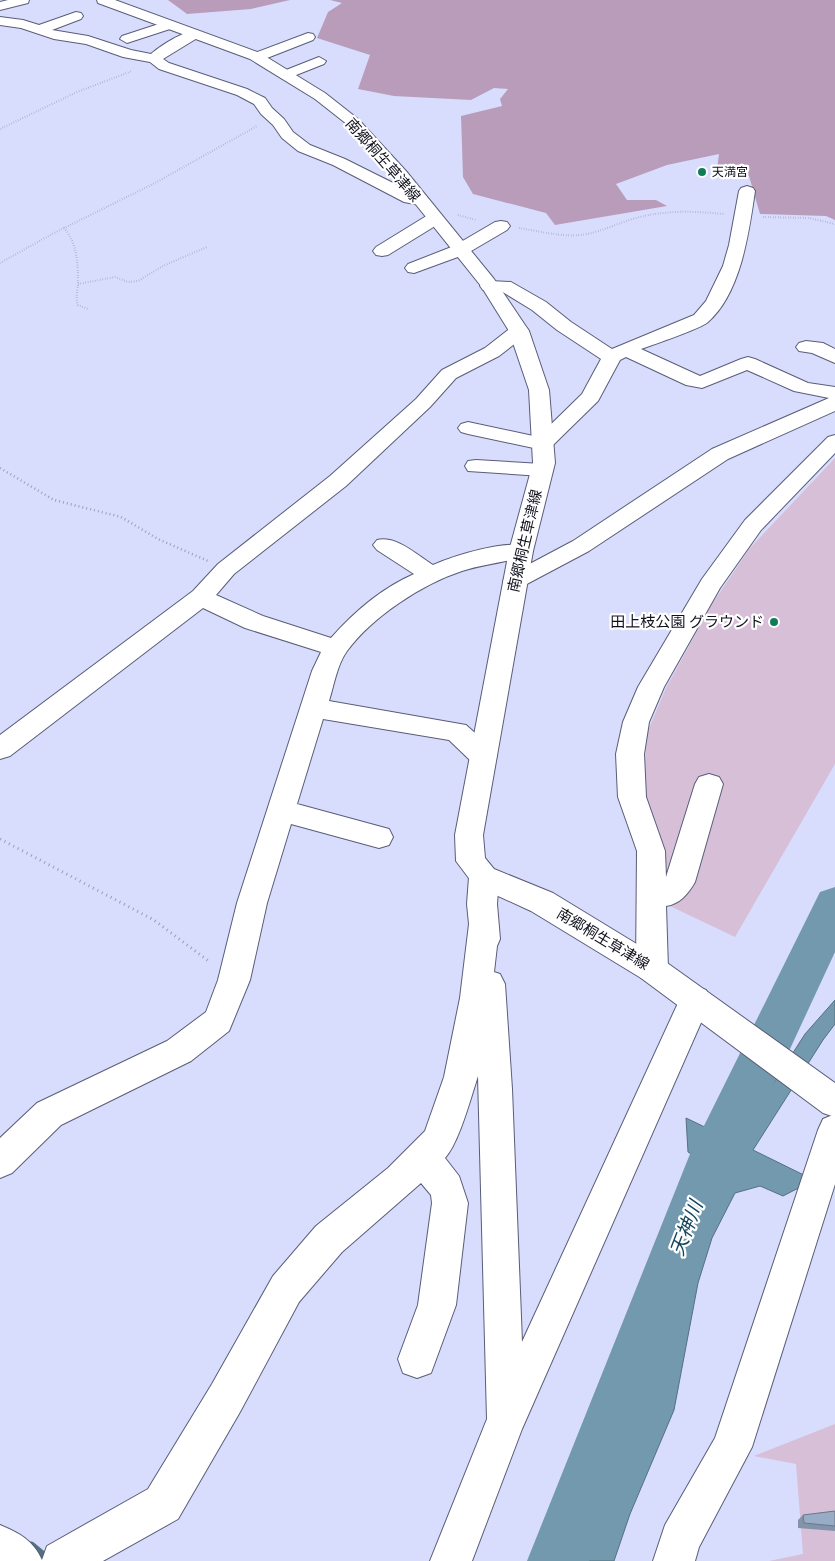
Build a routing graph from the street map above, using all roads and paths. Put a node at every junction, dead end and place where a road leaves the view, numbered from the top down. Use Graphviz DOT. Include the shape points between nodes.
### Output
graph roads {
  1 [pos="23,0"];
  2 [pos="111,2"];
  3 [pos="0,6"];
  4 [pos="76,16"];
  5 [pos="0,21"];
  6 [pos="168,25"];
  7 [pos="39,30"];
  8 [pos="194,34"];
  9 [pos="308,37"];
  10 [pos="126,39"];
  11 [pos="257,57"];
  12 [pos="154,59"];
  13 [pos="319,61"];
  14 [pos="286,75"];
  15 [pos="272,117"];
  16 [pos="0,129"];
  17 [pos="747,191"];
  18 [pos="427,209"];
  19 [pos="742,217"];
  20 [pos="835,224"];
  21 [pos="501,226"];
  22 [pos="64,228"];
  23 [pos="207,247"];
  24 [pos="382,250"];
  25 [pos="460,250"];
  26 [pos="0,263"];
  27 [pos="414,268"];
  28 [pos="78,284"];
  29 [pos="489,286"];
  30 [pos="88,309"];
  31 [pos="519,331"];
  32 [pos="806,347"];
  33 [pos="618,353"];
  34 [pos="835,357"];
  35 [pos="835,393"];
  36 [pos="835,403"];
  37 [pos="468,428"];
  38 [pos="835,441"];
  39 [pos="543,444"];
  40 [pos="476,466"];
  41 [pos="0,468"];
  42 [pos="542,470"];
  43 [pos="385,545"];
  44 [pos="521,551"];
  45 [pos="226,569"];
  46 [pos="432,575"];
  47 [pos="515,581"];
  48 [pos="201,597"];
  49 [pos="336,648"];
  50 [pos="314,708"];
  51 [pos="0,749"];
  52 [pos="483,756"];
  53 [pos="709,784"];
  54 [pos="281,810"];
  55 [pos="379,837"];
  56 [pos="0,839"];
  57 [pos="484,877"];
  58 [pos="653,892"];
  59 [pos="484,922"];
  60 [pos="652,969"];
  61 [pos="234,980"];
  62 [pos="700,1003"];
  63 [pos="835,1102"];
  64 [pos="835,1130"];
  65 [pos="422,1157"];
  66 [pos="0,1161"];
  67 [pos="417,1360"];
  68 [pos="505,1423"];
  69 [pos="0,1546"];
  70 [pos="21,1561"];
  71 [pos="62,1561"];
  72 [pos="451,1561"];
  73 [pos="674,1561"];
  1 -- 3 [label="street"];
  2 -- 6 [label="street, 南郷桐生草津線"];
  4 -- 7 [label="street"];
  5 -- 7 [label="street"];
  6 -- 8 [label="street, 南郷桐生草津線"];
  6 -- 10 [label="street"];
  7 -- 12 [label="street"];
  8 -- 11 [label="street, 南郷桐生草津線"];
  8 -- 12 [label="street"];
  9 -- 11 [label="street"];
  11 -- 14 [label="street, 南郷桐生草津線"];
  12 -- 15 [label="street" via="164,66 248,95 260,101"];
  12 -- 16 [label="path"];
  13 -- 14 [label="street"];
  14 -- 18 [label="street, 南郷桐生草津線" via="353,122"];
  15 -- 18 [label="street" via="304,148 339,162"];
  15 -- 22 [label="path" via="155,183"];
  17 -- 19 [label="street"];
  18 -- 21 [label="path"];
  18 -- 24 [label="street"];
  18 -- 25 [label="street, 南郷桐生草津線"];
  19 -- 20 [label="path" via="809,218"];
  19 -- 21 [label="path" via="675,211 644,216 588,234"];
  19 -- 33 [label="street" via="732,266 714,303 701,319"];
  21 -- 25 [label="street"];
  22 -- 26 [label="path"];
  22 -- 28 [label="path" via="71,234"];
  23 -- 28 [label="path" via="138,281 128,282 115,277"];
  25 -- 27 [label="street"];
  25 -- 29 [label="street, 南郷桐生草津線"];
  28 -- 30 [label="path" via="75,299 78,305"];
  29 -- 31 [label="street, 南郷桐生草津線"];
  29 -- 33 [label="street" via="505,286 539,306 564,326"];
  31 -- 39 [label="street, 南郷桐生草津線" via="539,390"];
  31 -- 45 [label="street" via="492,352 448,374 423,403 338,481"];
  32 -- 34 [label="street" via="816,347"];
  33 -- 35 [label="street" via="693,381 702,382 748,363 789,383"];
  33 -- 39 [label="street" via="591,397"];
  36 -- 47 [label="street" via="720,454 581,546"];
  37 -- 39 [label="street"];
  38 -- 58 [label="street" via="753,525 710,585 651,686 640,713 630,754 632,797 651,851"];
  39 -- 42 [label="street, 南郷桐生草津線"];
  40 -- 42 [label="street"];
  41 -- 45 [label="path" via="54,500 120,517 158,539"];
  42 -- 44 [label="street, 南郷桐生草津線"];
  43 -- 46 [label="street"];
  44 -- 46 [label="street" via="452,566"];
  44 -- 47 [label="street, 南郷桐生草津線"];
  45 -- 48 [label="street"];
  46 -- 49 [label="street" via="407,586 358,623"];
  47 -- 52 [label="street, 南郷桐生草津線"];
  48 -- 49 [label="street" via="254,622"];
  48 -- 51 [label="street"];
  49 -- 50 [label="street"];
  50 -- 52 [label="street" via="457,732"];
  50 -- 54 [label="street"];
  52 -- 57 [label="street, 南郷桐生草津線" via="469,835 471,861"];
  53 -- 58 [label="street" via="680,882 668,894"];
  54 -- 55 [label="street"];
  54 -- 61 [label="street" via="252,903"];
  56 -- 61 [label="path" via="154,920"];
  57 -- 59 [label="street"];
  57 -- 60 [label="street, 南郷桐生草津線" via="542,902"];
  58 -- 60 [label="street"];
  59 -- 65 [label="street" via="476,998 461,1077 438,1141"];
  59 -- 68 [label="street" via="495,1089"];
  60 -- 62 [label="street, 南郷桐生草津線"];
  61 -- 66 [label="street" via="218,1021 179,1051 49,1114"];
  62 -- 63 [label="street, 南郷桐生草津線"];
  62 -- 68 [label="street"];
  64 -- 73 [label="street" via="732,1447 680,1540"];
  65 -- 67 [label="street" via="447,1188 450,1203 437,1305"];
  65 -- 71 [label="street" via="400,1180 329,1239 286,1289 163,1504"];
  68 -- 72 [label="street"];
  69 -- 70 [label="street"];
}
